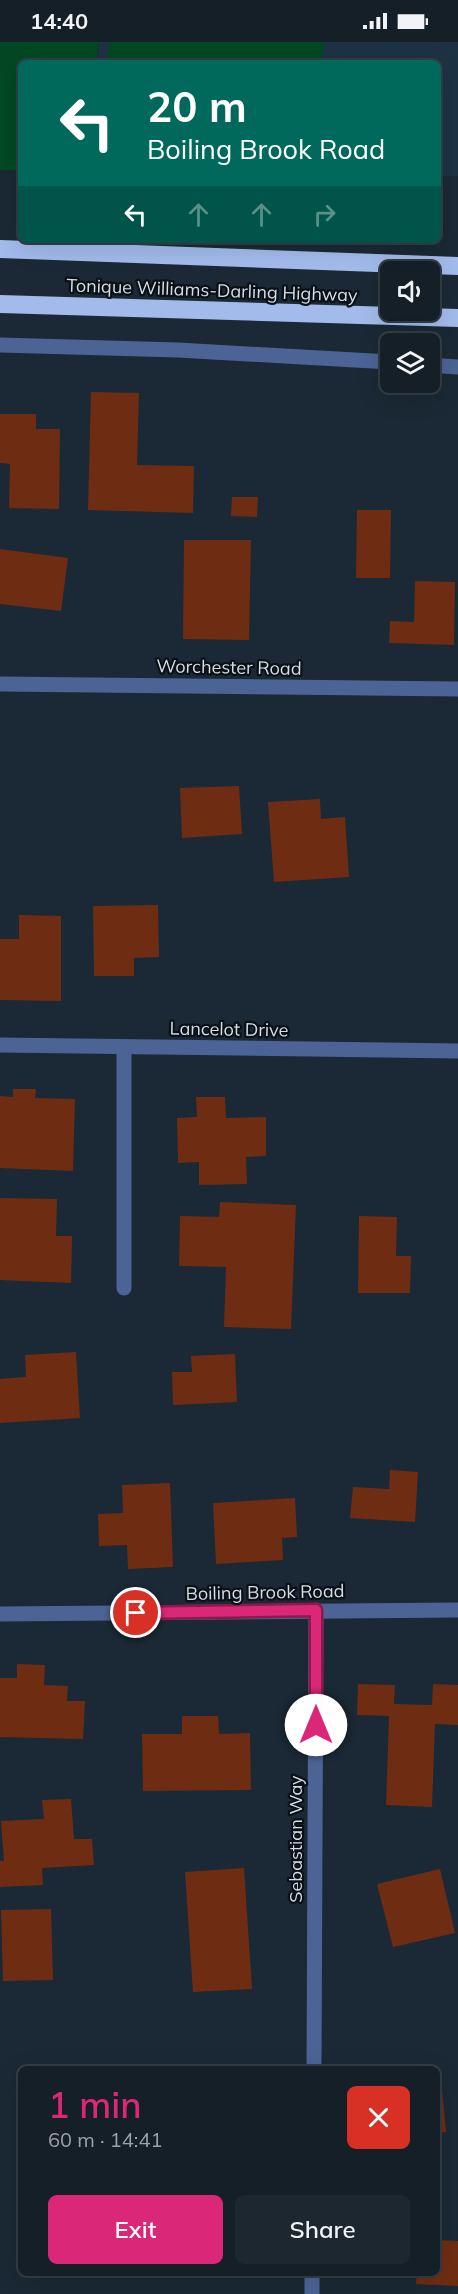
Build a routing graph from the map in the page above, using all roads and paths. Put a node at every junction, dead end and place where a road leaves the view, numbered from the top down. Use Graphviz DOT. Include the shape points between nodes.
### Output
graph roads {
  1 [pos="0,249"];
  2 [pos="458,266"];
  3 [pos="0,304"];
  4 [pos="458,318"];
  5 [pos="0,345"];
  6 [pos="380,361"];
  7 [pos="440,366"];
  8 [pos="458,367"];
  9 [pos="0,684"];
  10 [pos="458,689"];
  11 [pos="0,1045"];
  12 [pos="124,1047"];
  13 [pos="458,1051"];
  14 [pos="124,1288"];
  15 [pos="316,1610"];
  16 [pos="458,1610"];
  17 [pos="0,1614"];
  18 [pos="314,2066"];
  19 [pos="312,2276"];
  20 [pos="312,2294"];
  1 -- 2 [label="highway, Tonique Williams-Darling Highway"];
  3 -- 4 [label="highway, Tonique Williams-Darling Highway"];
  5 -- 6 [label="street"];
  7 -- 8 [label="street"];
  9 -- 10 [label="street, Worchester Road"];
  11 -- 12 [label="street, Lancelot Drive"];
  12 -- 13 [label="street, Lancelot Drive"];
  12 -- 14 [label="street"];
  15 -- 16 [label="street, Boiling Brook Road"];
  15 -- 17 [label="street, Boiling Brook Road"];
  15 -- 18 [label="street, Sebastian Way"];
  19 -- 20 [label="street"];
}
